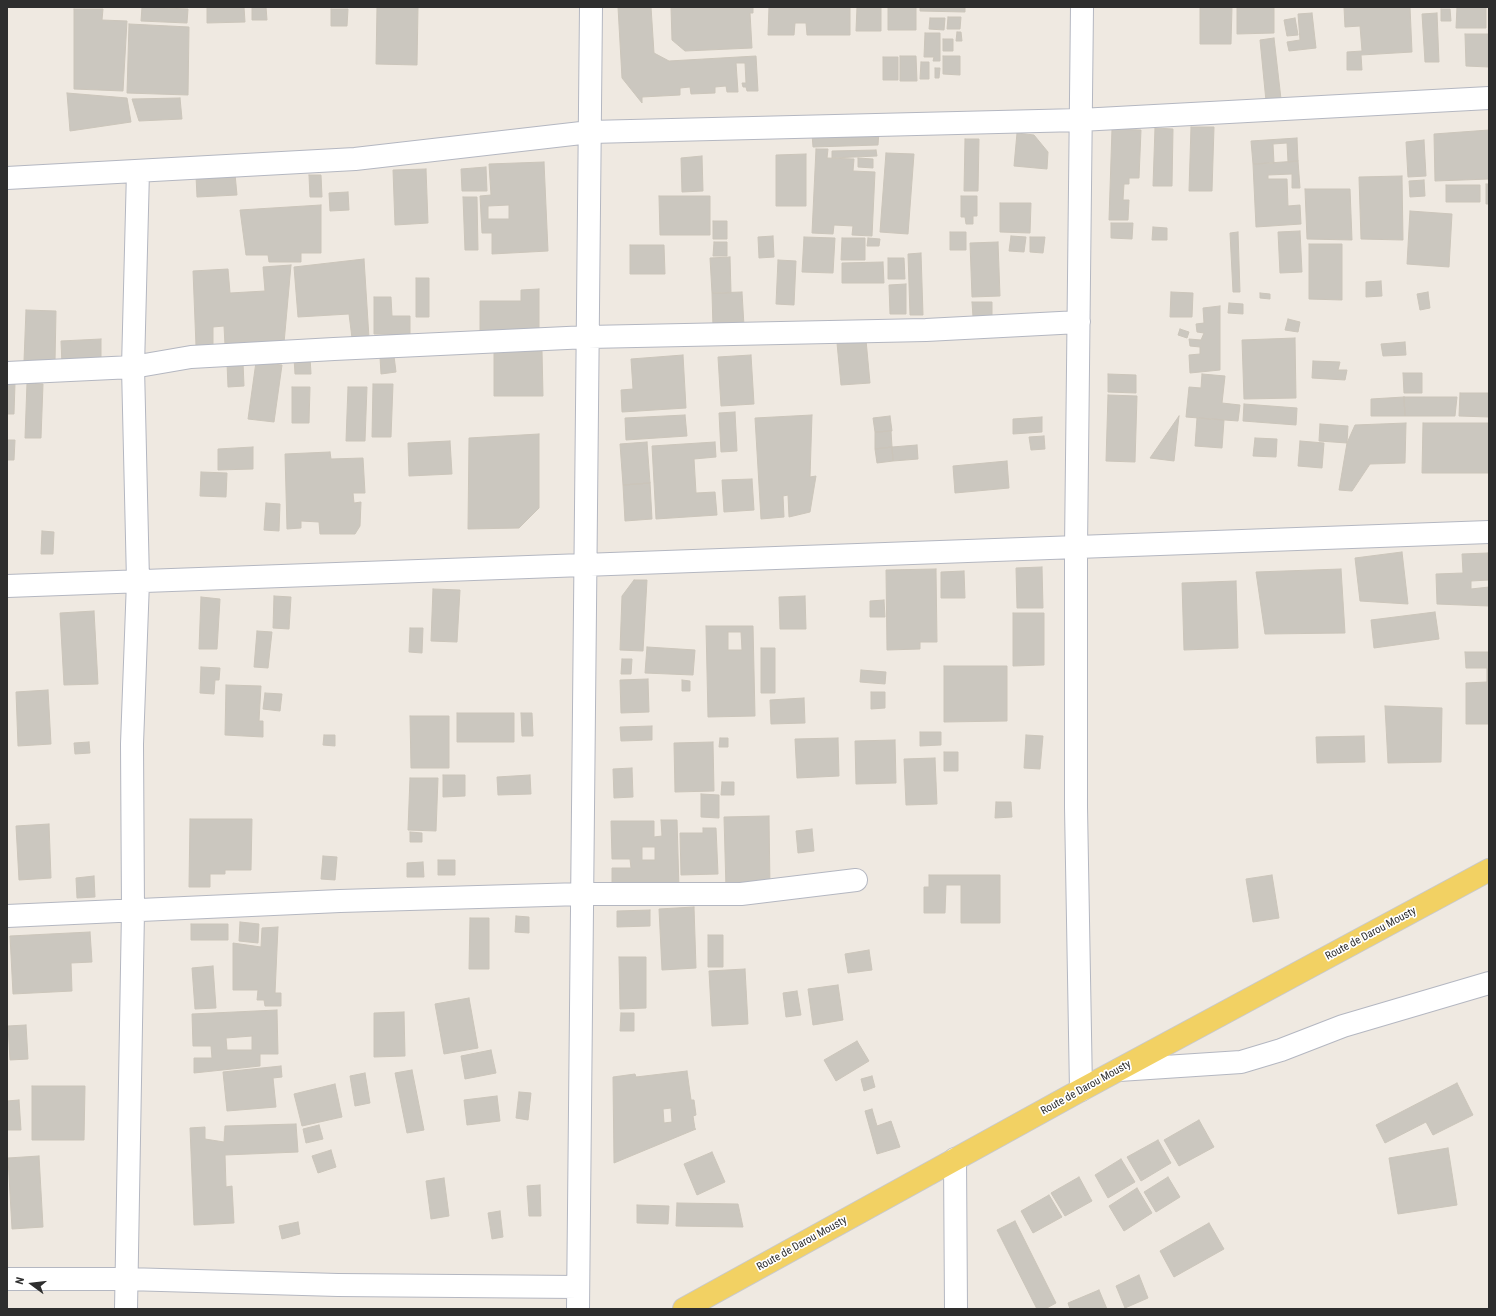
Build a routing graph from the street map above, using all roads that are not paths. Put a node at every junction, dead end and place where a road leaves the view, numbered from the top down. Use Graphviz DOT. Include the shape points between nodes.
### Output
graph roads {
  1 [pos="591,7"];
  2 [pos="1082,7"];
  3 [pos="1489,98"];
  4 [pos="1080,120"];
  5 [pos="590,132"];
  6 [pos="138,171"];
  7 [pos="7,178"];
  8 [pos="1079,322"];
  9 [pos="588,337"];
  10 [pos="133,367"];
  11 [pos="7,373"];
  12 [pos="1489,532"];
  13 [pos="1076,548"];
  14 [pos="585,566"];
  15 [pos="138,582"];
  16 [pos="7,586"];
  17 [pos="1489,870"];
  18 [pos="856,880"];
  19 [pos="582,894"];
  20 [pos="132,911"];
  21 [pos="7,916"];
  22 [pos="1489,983"];
  23 [pos="1119,1070"];
  24 [pos="1081,1090"];
  25 [pos="955,1159"];
  26 [pos="126,1278"];
  27 [pos="7,1279"];
  28 [pos="578,1287"];
  29 [pos="126,1309"];
  30 [pos="578,1309"];
  31 [pos="684,1309"];
  32 [pos="956,1309"];
  1 -- 5 [label="street"];
  2 -- 4 [label="street"];
  3 -- 4 [label="street"];
  4 -- 5 [label="street"];
  4 -- 8 [label="street"];
  5 -- 6 [label="street" via="355,159"];
  5 -- 9 [label="street"];
  6 -- 7 [label="street"];
  6 -- 10 [label="street"];
  8 -- 9 [label="street" via="926,330"];
  8 -- 13 [label="street"];
  9 -- 10 [label="street" via="191,357"];
  9 -- 14 [label="street"];
  10 -- 11 [label="street"];
  10 -- 15 [label="street"];
  12 -- 13 [label="street"];
  13 -- 14 [label="street"];
  13 -- 24 [label="street" via="1076,807"];
  14 -- 15 [label="street"];
  14 -- 19 [label="street"];
  15 -- 16 [label="street"];
  15 -- 20 [label="street" via="132,744"];
  17 -- 23 [label="main road, Route de Darou Mousty"];
  18 -- 19 [label="street" via="741,894"];
  19 -- 20 [label="street" via="340,901"];
  19 -- 28 [label="street"];
  20 -- 21 [label="street"];
  20 -- 26 [label="street"];
  22 -- 23 [label="street" via="1343,1026 1241,1062"];
  23 -- 24 [label="main road, Route de Darou Mousty"];
  24 -- 25 [label="main road, Route de Darou Mousty"];
  25 -- 31 [label="main road, Route de Darou Mousty"];
  25 -- 32 [label="street"];
  26 -- 27 [label="street"];
  26 -- 28 [label="street" via="338,1285"];
  26 -- 29 [label="street"];
  28 -- 30 [label="street"];
}
